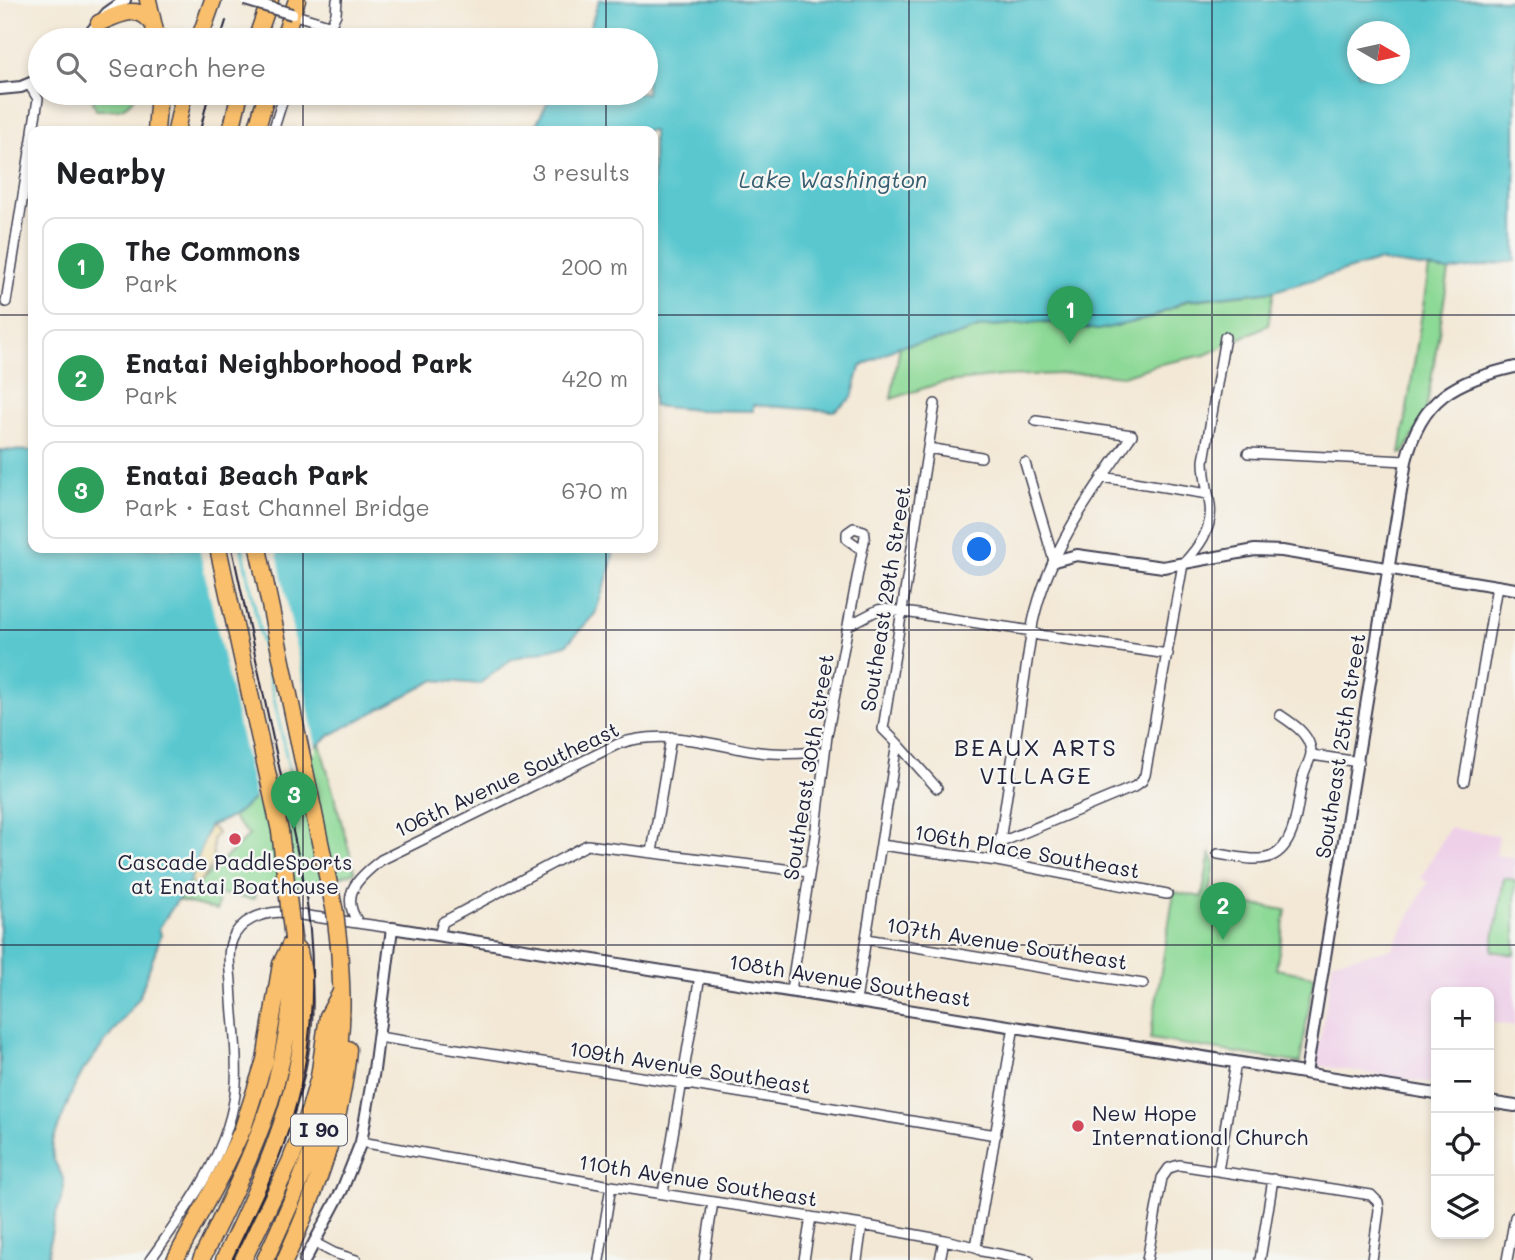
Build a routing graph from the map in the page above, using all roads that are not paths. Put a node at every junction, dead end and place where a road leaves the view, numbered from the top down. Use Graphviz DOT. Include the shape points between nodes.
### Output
graph roads {
  1 [pos="125,0"];
  2 [pos="148,0"];
  3 [pos="213,0"];
  4 [pos="245,0"];
  5 [pos="270,0"];
  6 [pos="337,0"];
  7 [pos="294,7"];
  8 [pos="99,23"];
  9 [pos="332,26"];
  10 [pos="95,28"];
  11 [pos="153,28"];
  12 [pos="155,28"];
  13 [pos="203,28"];
  14 [pos="260,28"];
  15 [pos="287,28"];
  16 [pos="28,84"];
  17 [pos="0,89"];
  18 [pos="37,105"];
  19 [pos="158,105"];
  20 [pos="181,105"];
  21 [pos="237,105"];
  22 [pos="264,105"];
  23 [pos="281,105"];
  24 [pos="34,126"];
  25 [pos="156,126"];
  26 [pos="177,126"];
  27 [pos="232,126"];
  28 [pos="257,126"];
  29 [pos="275,126"];
  30 [pos="28,163"];
  31 [pos="6,302"];
  32 [pos="1225,337"];
  33 [pos="1515,367"];
  34 [pos="935,404"];
  35 [pos="1036,421"];
  36 [pos="928,448"];
  37 [pos="1248,453"];
  38 [pos="981,457"];
  39 [pos="1406,461"];
  40 [pos="1025,463"];
  41 [pos="1102,477"];
  42 [pos="1208,494"];
  43 [pos="861,549"];
  44 [pos="218,553"];
  45 [pos="259,553"];
  46 [pos="1054,561"];
  47 [pos="1182,564"];
  48 [pos="1389,569"];
  49 [pos="1497,586"];
  50 [pos="1515,589"];
  51 [pos="901,610"];
  52 [pos="849,625"];
  53 [pos="1032,631"];
  54 [pos="1168,654"];
  55 [pos="1280,715"];
  56 [pos="827,736"];
  57 [pos="671,737"];
  58 [pos="897,743"];
  59 [pos="825,752"];
  60 [pos="809,753"];
  61 [pos="1312,755"];
  62 [pos="1359,762"];
  63 [pos="1464,780"];
  64 [pos="937,788"];
  65 [pos="999,843"];
  66 [pos="881,845"];
  67 [pos="652,852"];
  68 [pos="1217,854"];
  69 [pos="997,861"];
  70 [pos="809,872"];
  71 [pos="1167,894"];
  72 [pos="358,922"];
  73 [pos="392,928"];
  74 [pos="439,934"];
  75 [pos="866,939"];
  76 [pos="293,947"];
  77 [pos="700,976"];
  78 [pos="1143,984"];
  79 [pos="791,990"];
  80 [pos="341,992"];
  81 [pos="856,1001"];
  82 [pos="1014,1026"];
  83 [pos="378,1037"];
  84 [pos="1236,1062"];
  85 [pos="1306,1073"];
  86 [pos="681,1083"];
  87 [pos="1431,1093"];
  88 [pos="1494,1103"];
  89 [pos="1515,1106"];
  90 [pos="996,1135"];
  91 [pos="361,1142"];
  92 [pos="1218,1171"];
  93 [pos="1273,1179"];
  94 [pos="611,1186"];
  95 [pos="663,1193"];
  96 [pos="713,1202"];
  97 [pos="811,1217"];
  98 [pos="1515,1217"];
  99 [pos="862,1225"];
  100 [pos="944,1240"];
  101 [pos="315,1243"];
  102 [pos="976,1247"];
  103 [pos="150,1260"];
  104 [pos="175,1260"];
  105 [pos="204,1260"];
  106 [pos="224,1260"];
  107 [pos="243,1260"];
  108 [pos="265,1260"];
  109 [pos="285,1260"];
  110 [pos="305,1260"];
  111 [pos="356,1260"];
  112 [pos="599,1260"];
  113 [pos="704,1260"];
  114 [pos="804,1260"];
  115 [pos="857,1260"];
  116 [pos="940,1260"];
  117 [pos="1029,1260"];
  118 [pos="1147,1260"];
  119 [pos="1260,1260"];
  120 [pos="1372,1260"];
  121 [pos="1507,1260"];
  1 -- 8 [label="street"];
  2 -- 12 [label="highway"];
  3 -- 13 [label="highway"];
  4 -- 7 [label="street, bridge"];
  5 -- 14 [label="highway"];
  6 -- 9 [label="street"];
  7 -- 9 [label="street"];
  7 -- 15 [label="highway"];
  8 -- 10 [label="street"];
  8 -- 11 [label="highway" via="133,11 147,16"];
  16 -- 17 [label="street"];
  18 -- 24 [label="street"];
  19 -- 25 [label="highway"];
  20 -- 26 [label="highway"];
  21 -- 27 [label="highway"];
  22 -- 28 [label="highway"];
  23 -- 29 [label="street"];
  30 -- 31 [label="street"];
  32 -- 42 [label="street" via="1205,449"];
  33 -- 39 [label="street, Southeast 25th Street" via="1451,389 1416,427"];
  34 -- 36 [label="street, Southeast 29th Street"];
  35 -- 41 [label="street" via="1132,435"];
  36 -- 38 [label="street"];
  36 -- 51 [label="street, Southeast 29th Street"];
  37 -- 39 [label="street"];
  39 -- 48 [label="street, Southeast 25th Street"];
  40 -- 46 [label="street"];
  41 -- 42 [label="street"];
  41 -- 46 [label="street"];
  42 -- 47 [label="street" via="1210,522 1199,545"];
  43 -- 52 [label="street, Southeast 30th Street"];
  44 -- 76 [label="highway, I 90, bridge" via="280,831"];
  45 -- 80 [label="highway, I 90, bridge" via="335,912"];
  46 -- 47 [label="street" via="1077,555 1163,567"];
  46 -- 53 [label="street" via="1040,592"];
  47 -- 48 [label="street" via="1270,550"];
  47 -- 54 [label="street"];
  48 -- 49 [label="street"];
  48 -- 62 [label="street, Southeast 25th Street"];
  49 -- 50 [label="street"];
  49 -- 63 [label="street"];
  51 -- 52 [label="street" via="878,610"];
  51 -- 53 [label="street"];
  51 -- 58 [label="street, Southeast 29th Street" via="883,729"];
  52 -- 56 [label="street, Southeast 30th Street"];
  53 -- 54 [label="street"];
  53 -- 65 [label="street"];
  54 -- 65 [label="street" via="1145,775 1139,785"];
  55 -- 61 [label="street" via="1307,739"];
  56 -- 59 [label="street, Southeast 30th Street"];
  56 -- 60 [label="street"];
  57 -- 60 [label="street, 106th Avenue Southeast" via="760,752"];
  57 -- 67 [label="street"];
  57 -- 72 [label="street, 106th Avenue Southeast" via="618,744 381,860 365,872 353,890 351,911"];
  58 -- 64 [label="street"];
  58 -- 66 [label="street"];
  59 -- 60 [label="street, 106th Avenue Southeast"];
  59 -- 70 [label="street, Southeast 30th Street"];
  61 -- 62 [label="street"];
  61 -- 68 [label="street" via="1303,775 1291,834 1280,850 1262,858"];
  62 -- 85 [label="street, Southeast 25th Street"];
  65 -- 69 [label="street"];
  66 -- 69 [label="street, 106th Place Southeast"];
  66 -- 75 [label="street"];
  67 -- 70 [label="street"];
  67 -- 74 [label="street" via="587,845 443,922"];
  69 -- 71 [label="street, 106th Place Southeast"];
  70 -- 79 [label="street, Southeast 30th Street"];
  72 -- 73 [label="street, 108th Avenue Southeast"];
  72 -- 103 [label="street, 108th Avenue Southeast" via="280,912 258,916 234,935 230,948 236,1083 231,1119 195,1197"];
  73 -- 74 [label="street, 108th Avenue Southeast"];
  73 -- 83 [label="street"];
  74 -- 77 [label="street, 108th Avenue Southeast"];
  75 -- 78 [label="street, 107th Avenue Southeast"];
  75 -- 81 [label="street"];
  76 -- 104 [label="highway" via="281,964 265,1060 247,1117"];
  76 -- 105 [label="highway, I 90" via="291,1002 275,1092"];
  76 -- 106 [label="highway" via="304,974 304,1003 292,1084 269,1162"];
  77 -- 79 [label="street, 108th Avenue Southeast"];
  77 -- 86 [label="street"];
  79 -- 81 [label="street, 108th Avenue Southeast"];
  80 -- 107 [label="highway" via="328,1016 318,1077 301,1135"];
  80 -- 108 [label="highway, I 90" via="336,1066 321,1125"];
  80 -- 109 [label="highway" via="349,1037 336,1125"];
  81 -- 82 [label="street, 108th Avenue Southeast"];
  82 -- 84 [label="street, 108th Avenue Southeast"];
  82 -- 90 [label="street"];
  83 -- 86 [label="street, 109th Avenue Southeast"];
  83 -- 91 [label="street"];
  84 -- 85 [label="street, 108th Avenue Southeast"];
  84 -- 92 [label="street"];
  85 -- 87 [label="street, 108th Avenue Southeast"];
  86 -- 90 [label="street, 109th Avenue Southeast"];
  86 -- 95 [label="street"];
  88 -- 89 [label="street"];
  90 -- 102 [label="street"];
  91 -- 94 [label="street, 110th Avenue Southeast"];
  91 -- 101 [label="street"];
  92 -- 93 [label="street"];
  92 -- 118 [label="street" via="1179,1165 1169,1168 1162,1178"];
  93 -- 119 [label="street"];
  93 -- 120 [label="street" via="1371,1195 1378,1202"];
  94 -- 95 [label="street, 110th Avenue Southeast"];
  94 -- 112 [label="street"];
  95 -- 96 [label="street, 110th Avenue Southeast"];
  96 -- 97 [label="street, 110th Avenue Southeast"];
  96 -- 113 [label="street"];
  97 -- 99 [label="street, 110th Avenue Southeast"];
  97 -- 114 [label="street"];
  98 -- 121 [label="street"];
  99 -- 100 [label="street, 110th Avenue Southeast"];
  99 -- 115 [label="street"];
  100 -- 102 [label="street, 110th Avenue Southeast"];
  100 -- 116 [label="street"];
  101 -- 110 [label="street"];
  101 -- 111 [label="street"];
  102 -- 117 [label="street, 110th Avenue Southeast"];
}
